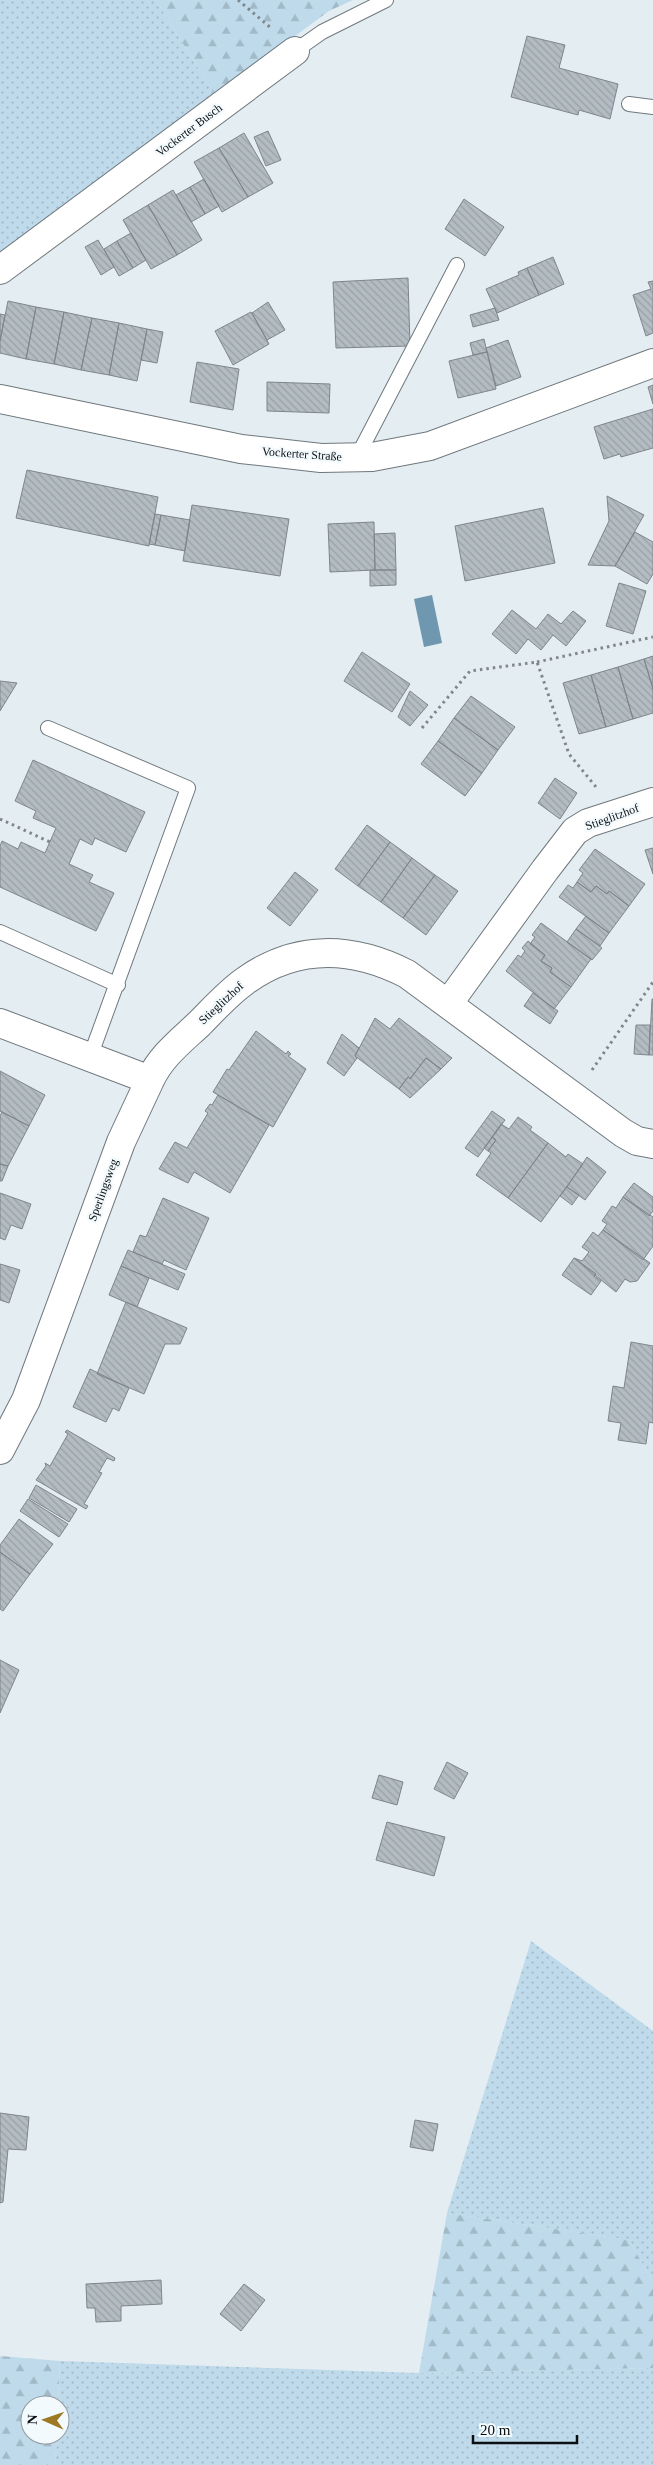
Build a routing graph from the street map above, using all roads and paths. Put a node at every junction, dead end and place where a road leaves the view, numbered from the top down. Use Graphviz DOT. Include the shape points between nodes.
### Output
graph roads {
  1 [pos="238,0"];
  2 [pos="386,0"];
  3 [pos="295,51"];
  4 [pos="629,104"];
  5 [pos="653,108"];
  6 [pos="457,265"];
  7 [pos="0,270"];
  8 [pos="653,363"];
  9 [pos="0,399"];
  10 [pos="357,457"];
  11 [pos="653,637"];
  12 [pos="537,662"];
  13 [pos="48,728"];
  14 [pos="422,728"];
  15 [pos="653,802"];
  16 [pos="617,813"];
  17 [pos="0,819"];
  18 [pos="50,842"];
  19 [pos="0,932"];
  20 [pos="653,982"];
  21 [pos="118,985"];
  22 [pos="448,1004"];
  23 [pos="0,1023"];
  24 [pos="90,1057"];
  25 [pos="150,1080"];
  26 [pos="574,1096"];
  27 [pos="653,1144"];
  28 [pos="0,1450"];
  1 -- 3 [label="path"];
  2 -- 3 [label="lane, Vockerter Busch" via="322,32"];
  3 -- 7 [label="street, Vockerter Busch"];
  4 -- 5 [label="lane"];
  6 -- 10 [label="lane"];
  8 -- 10 [label="street, Vockerter Straße" via="430,446"];
  9 -- 10 [label="street, Vockerter Straße" via="241,449 321,458"];
  11 -- 12 [label="path"];
  12 -- 14 [label="path" via="470,671"];
  12 -- 16 [label="path" via="569,754"];
  13 -- 21 [label="lane" via="188,788"];
  15 -- 16 [label="street, Stieglitzhof"];
  16 -- 22 [label="street, Stieglitzhof" via="588,823 566,841"];
  17 -- 18 [label="path"];
  19 -- 21 [label="lane"];
  20 -- 26 [label="path"];
  21 -- 24 [label="lane"];
  22 -- 25 [label="street, Stieglitzhof" via="406,974 360,955 326,952 285,960 264,969 234,989 157,1064"];
  22 -- 26 [label="street, Stieglitzhof"];
  23 -- 24 [label="street"];
  24 -- 25 [label="street"];
  25 -- 28 [label="street, Sperlingsweg" via="121,1142 26,1400"];
  26 -- 27 [label="street, Stieglitzhof" via="623,1133"];
}
